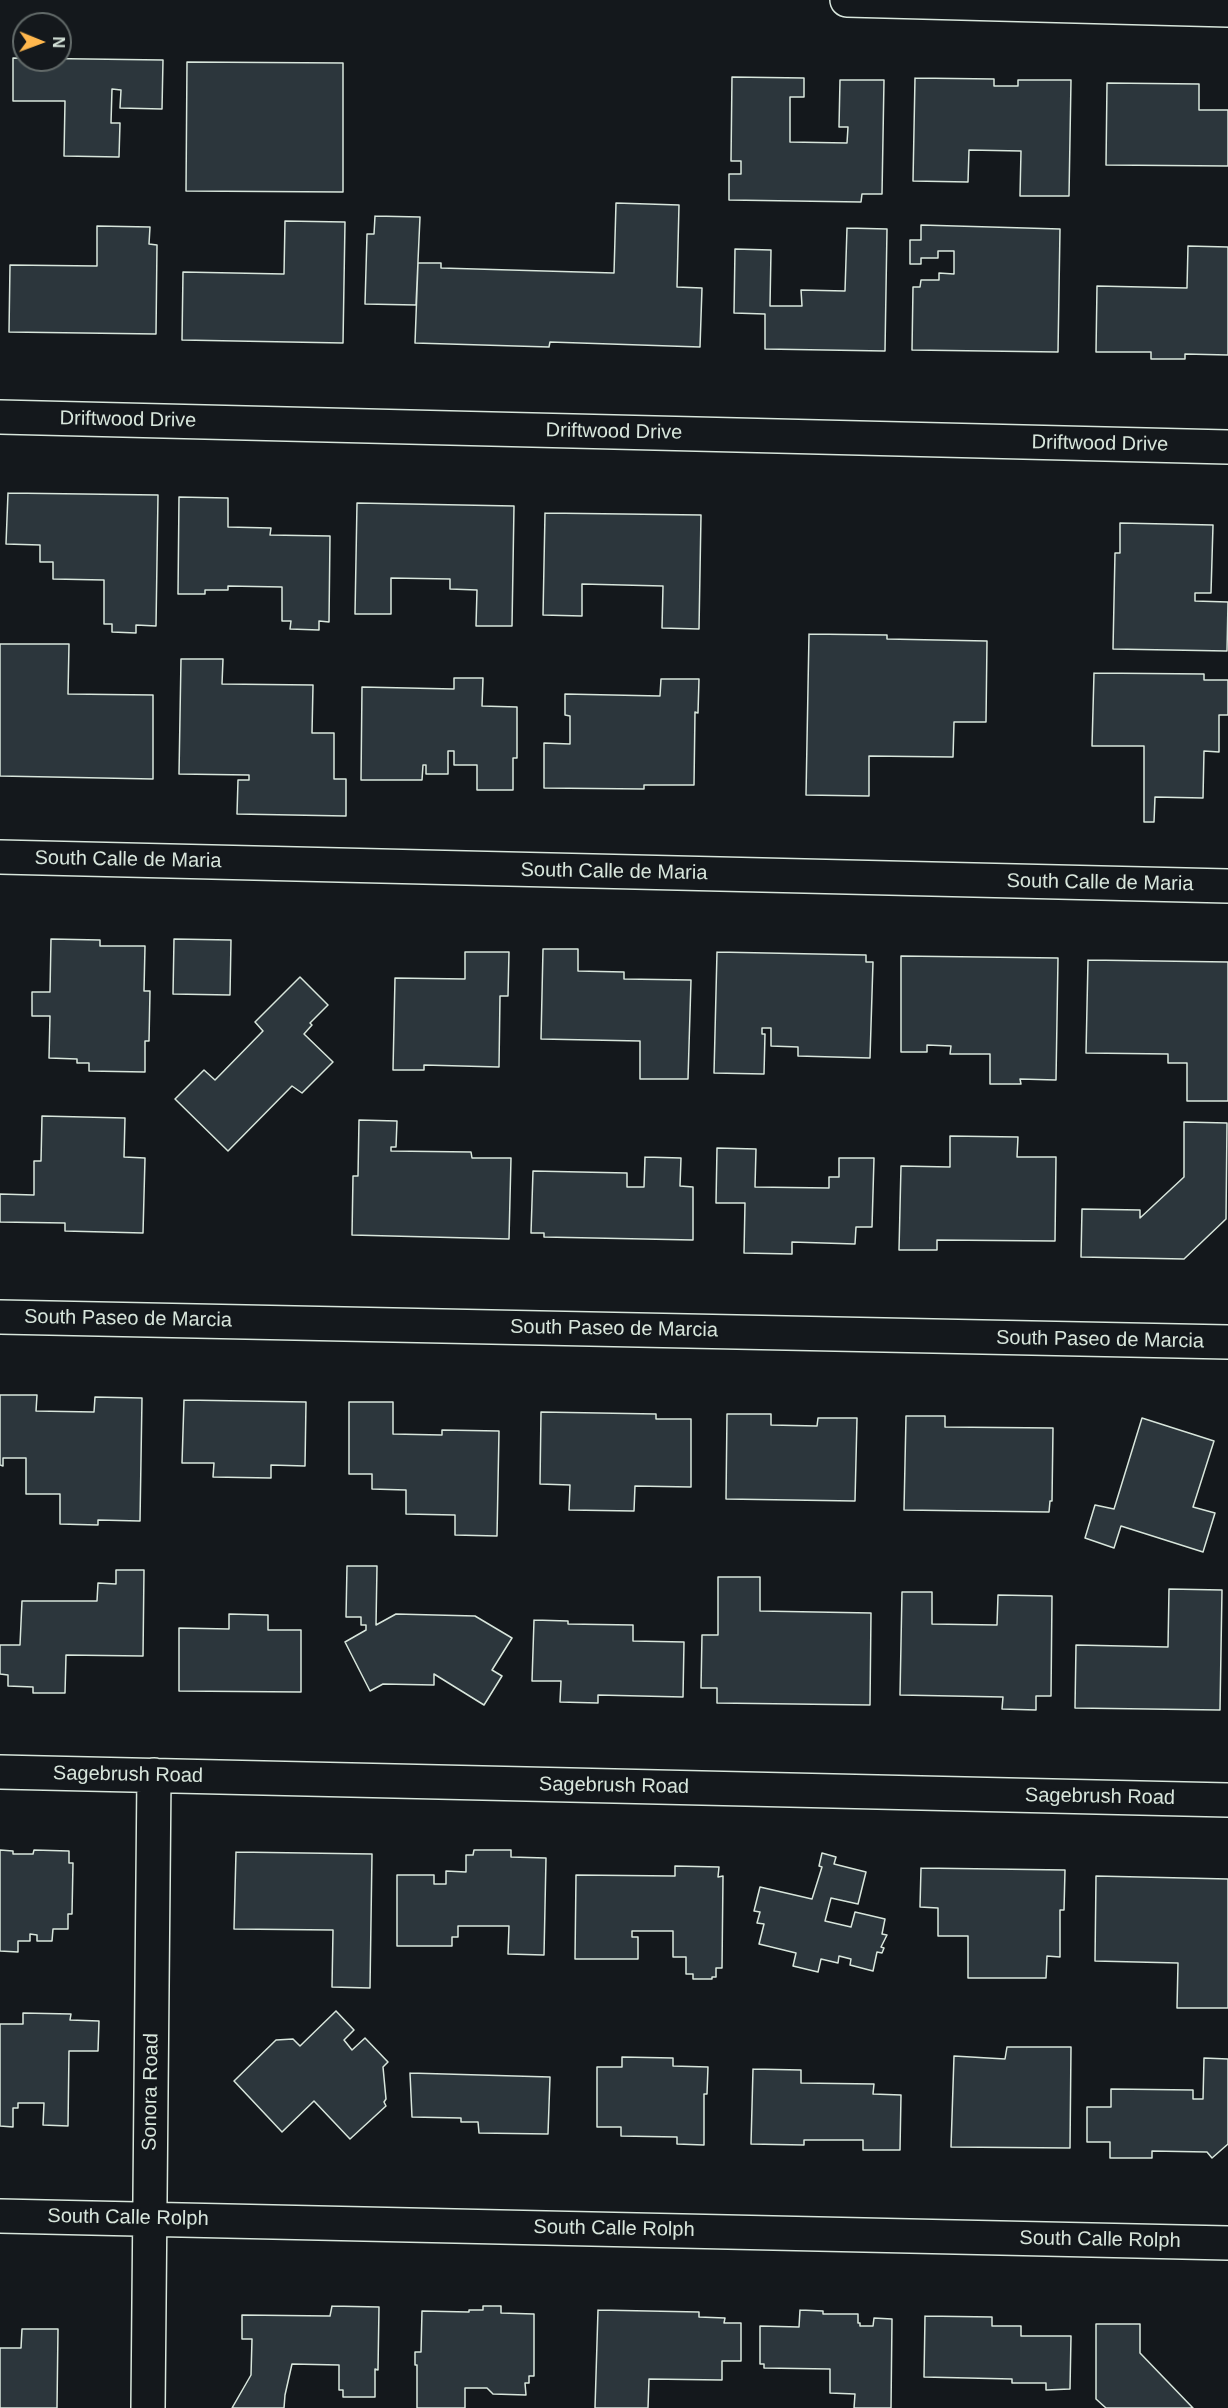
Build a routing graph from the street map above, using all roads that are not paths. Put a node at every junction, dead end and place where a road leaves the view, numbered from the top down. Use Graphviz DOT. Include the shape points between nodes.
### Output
graph roads {
  1 [pos="847,0"];
  2 [pos="1228,9"];
  3 [pos="0,417"];
  4 [pos="1228,447"];
  5 [pos="0,857"];
  6 [pos="1228,886"];
  7 [pos="0,1317"];
  8 [pos="1228,1342"];
  9 [pos="0,1773"];
  10 [pos="154,1775"];
  11 [pos="1228,1800"];
  12 [pos="0,2216"];
  13 [pos="150,2218"];
  14 [pos="1228,2243"];
  15 [pos="148,2408"];
  1 -- 2 [label="street"];
  3 -- 4 [label="street, Driftwood Drive"];
  5 -- 6 [label="street, South Calle de Maria"];
  7 -- 8 [label="street, South Paseo de Marcia"];
  9 -- 10 [label="street, Sagebrush Road"];
  10 -- 11 [label="street, Sagebrush Road"];
  10 -- 13 [label="street, Sonora Road"];
  12 -- 13 [label="street, South Calle Rolph"];
  13 -- 14 [label="street, South Calle Rolph"];
  13 -- 15 [label="street, Sonora Road"];
}
